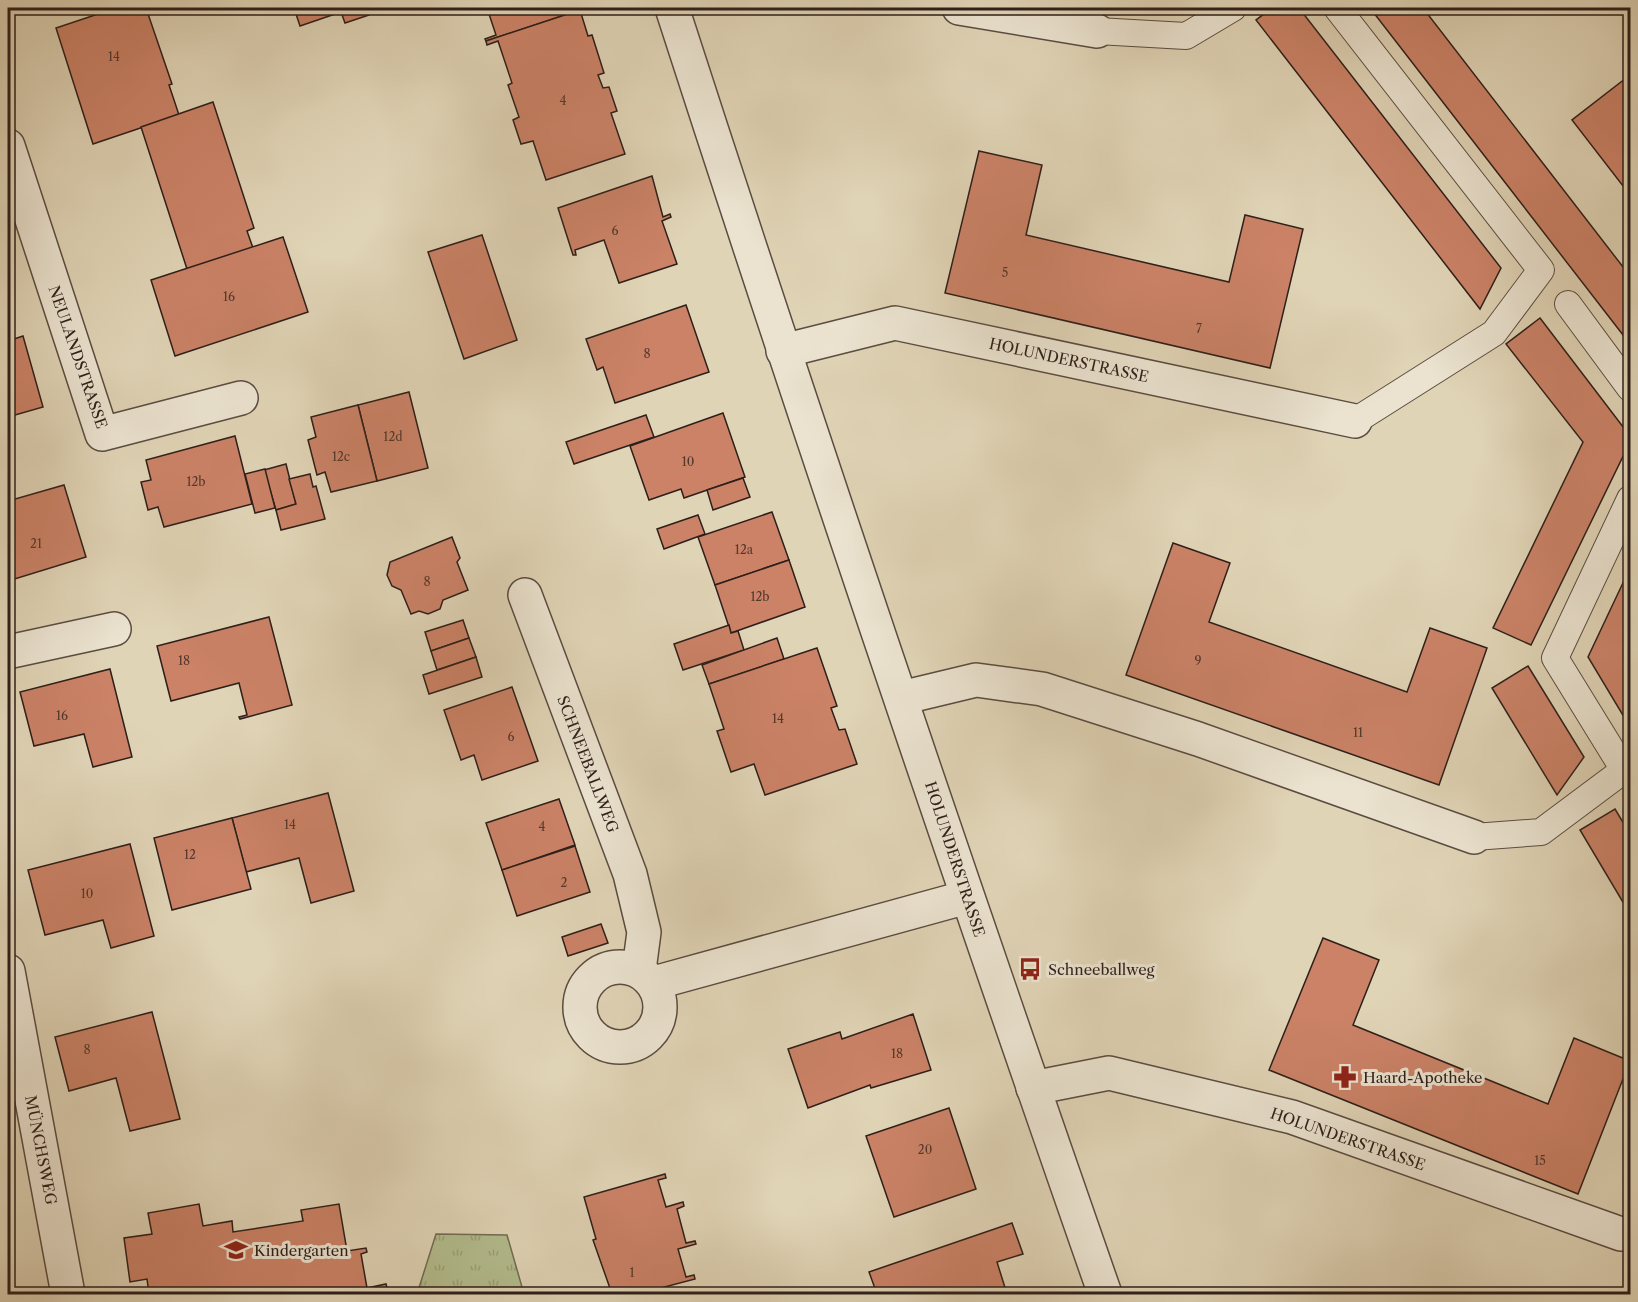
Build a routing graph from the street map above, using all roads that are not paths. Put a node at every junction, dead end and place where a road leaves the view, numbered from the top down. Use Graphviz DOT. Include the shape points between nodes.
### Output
graph roads {
  1 [pos="672,8"];
  2 [pos="959,8"];
  3 [pos="1233,8"];
  4 [pos="1337,8"];
  5 [pos="1097,31"];
  6 [pos="8,146"];
  7 [pos="1568,304"];
  8 [pos="783,351"];
  9 [pos="1630,388"];
  10 [pos="242,398"];
  11 [pos="1355,421"];
  12 [pos="1630,499"];
  13 [pos="525,595"];
  14 [pos="114,629"];
  15 [pos="8,652"];
  16 [pos="901,698"];
  17 [pos="1474,837"];
  18 [pos="967,897"];
  19 [pos="8,971"];
  20 [pos="1033,1088"];
  21 [pos="1626,1235"];
  22 [pos="68,1294"];
  23 [pos="1105,1294"];
  1 -- 8 [label="street, HOLUNDERSTRASSE"];
  2 -- 5 [label="street"];
  3 -- 5 [label="lane" via="1186,36"];
  4 -- 11 [label="lane" via="1541,270 1494,333"];
  6 -- 10 [label="street, NEULANDSTRASSE" via="102,434"];
  7 -- 9 [label="lane"];
  8 -- 11 [label="street, HOLUNDERSTRASSE" via="895,323"];
  8 -- 16 [label="street, HOLUNDERSTRASSE"];
  12 -- 17 [label="lane" via="1556,658 1624,770 1541,832"];
  13 -- 18 [label="street, SCHNEEBALLWEG" via="630,874 644,932 646,977"];
  14 -- 15 [label="street"];
  16 -- 17 [label="street" via="976,680 1042,689"];
  16 -- 18 [label="street, HOLUNDERSTRASSE"];
  18 -- 20 [label="street, HOLUNDERSTRASSE"];
  19 -- 22 [label="street, MÜNCHSWEG"];
  20 -- 21 [label="street, HOLUNDERSTRASSE" via="1109,1073 1292,1117"];
  20 -- 23 [label="street, HOLUNDERSTRASSE"];
}
